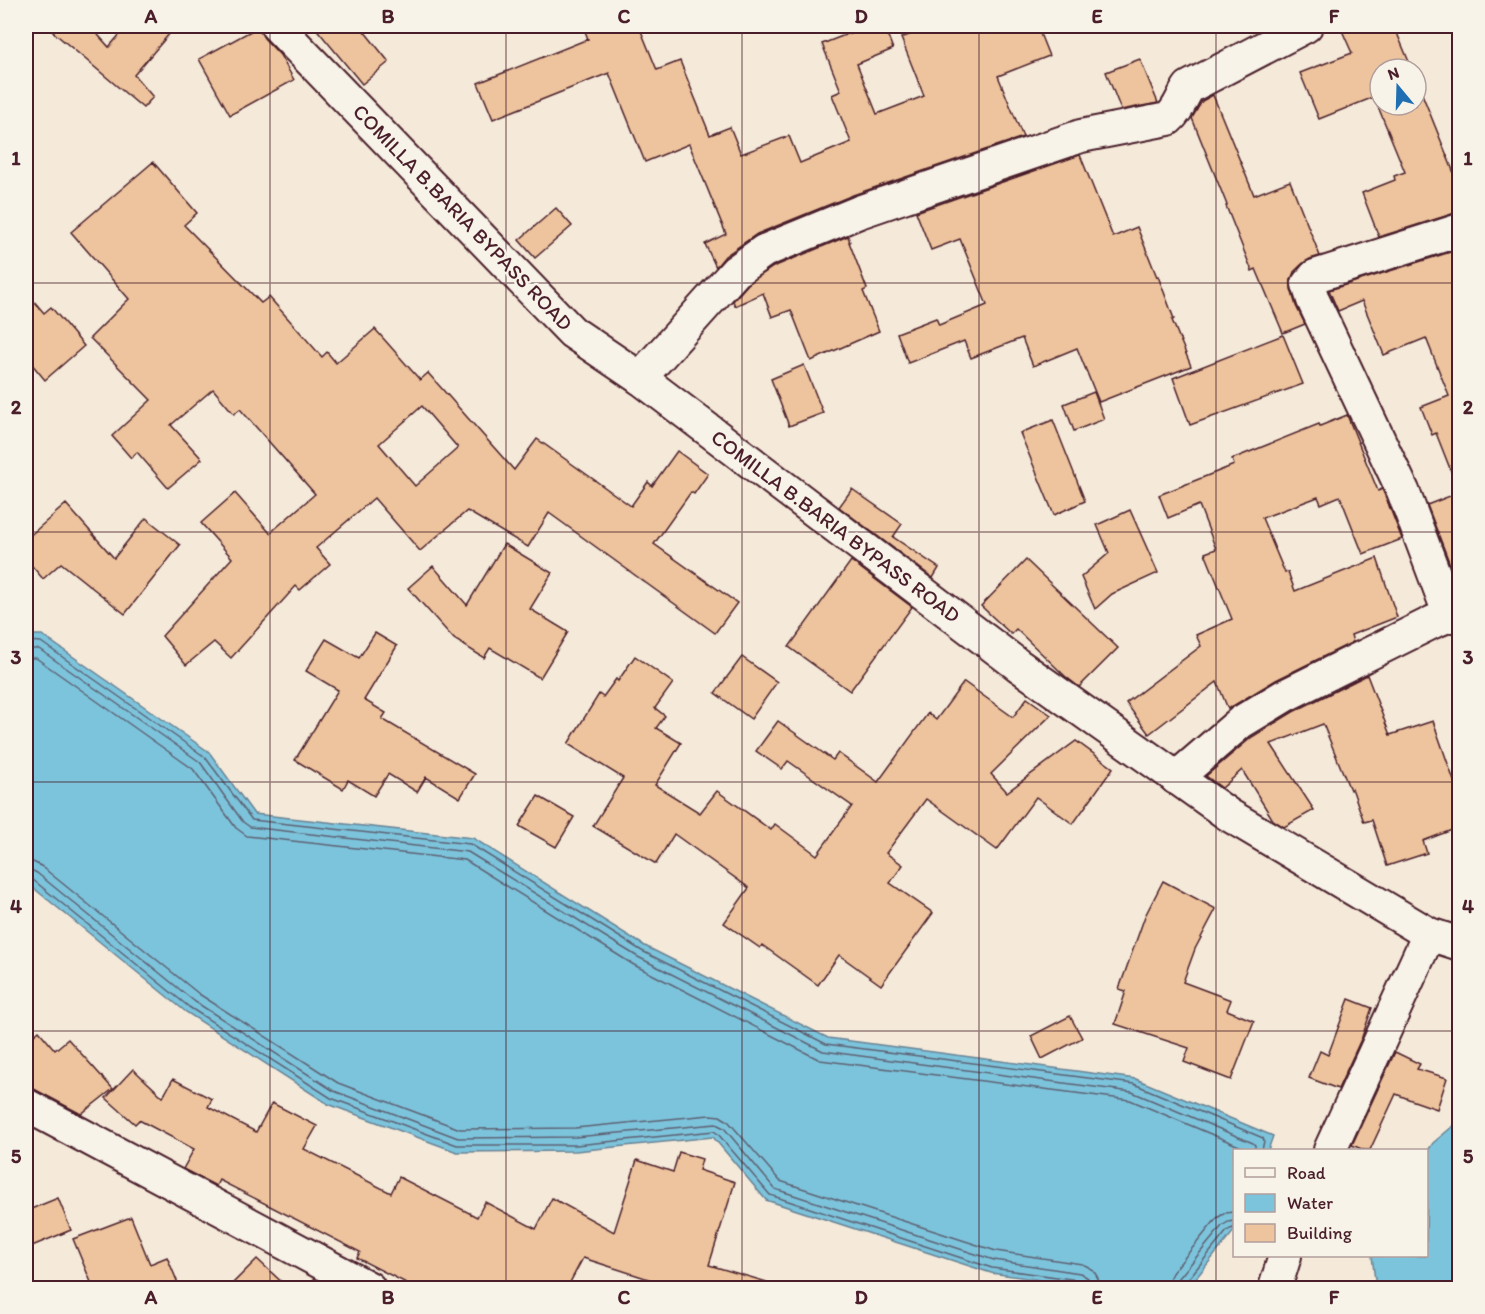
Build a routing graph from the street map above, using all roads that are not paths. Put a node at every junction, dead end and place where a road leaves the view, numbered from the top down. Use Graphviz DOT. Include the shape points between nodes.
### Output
graph roads {
  1 [pos="277,26"];
  2 [pos="1306,26"];
  3 [pos="1460,230"];
  4 [pos="640,378"];
  5 [pos="1455,613"];
  6 [pos="1176,778"];
  7 [pos="1429,934"];
  8 [pos="1460,944"];
  9 [pos="26,1105"];
  10 [pos="1330,1149"];
  11 [pos="1285,1257"];
  12 [pos="369,1288"];
  13 [pos="1275,1288"];
  1 -- 4 [label="street, COMILLA B.BARIA BYPASS ROAD" via="572,332"];
  2 -- 4 [label="street" via="1189,87 1168,119 1081,136 859,212 764,251 736,271"];
  3 -- 5 [label="street" via="1315,276 1308,284"];
  4 -- 6 [label="street, COMILLA B.BARIA BYPASS ROAD" via="1018,665"];
  5 -- 6 [label="street" via="1284,696 1241,722"];
  6 -- 7 [label="street, COMILLA B.BARIA BYPASS ROAD" via="1229,815"];
  7 -- 8 [label="street, COMILLA B.BARIA BYPASS ROAD"];
  7 -- 10 [label="street"];
  9 -- 12 [label="street"];
  11 -- 13 [label="street"];
}
